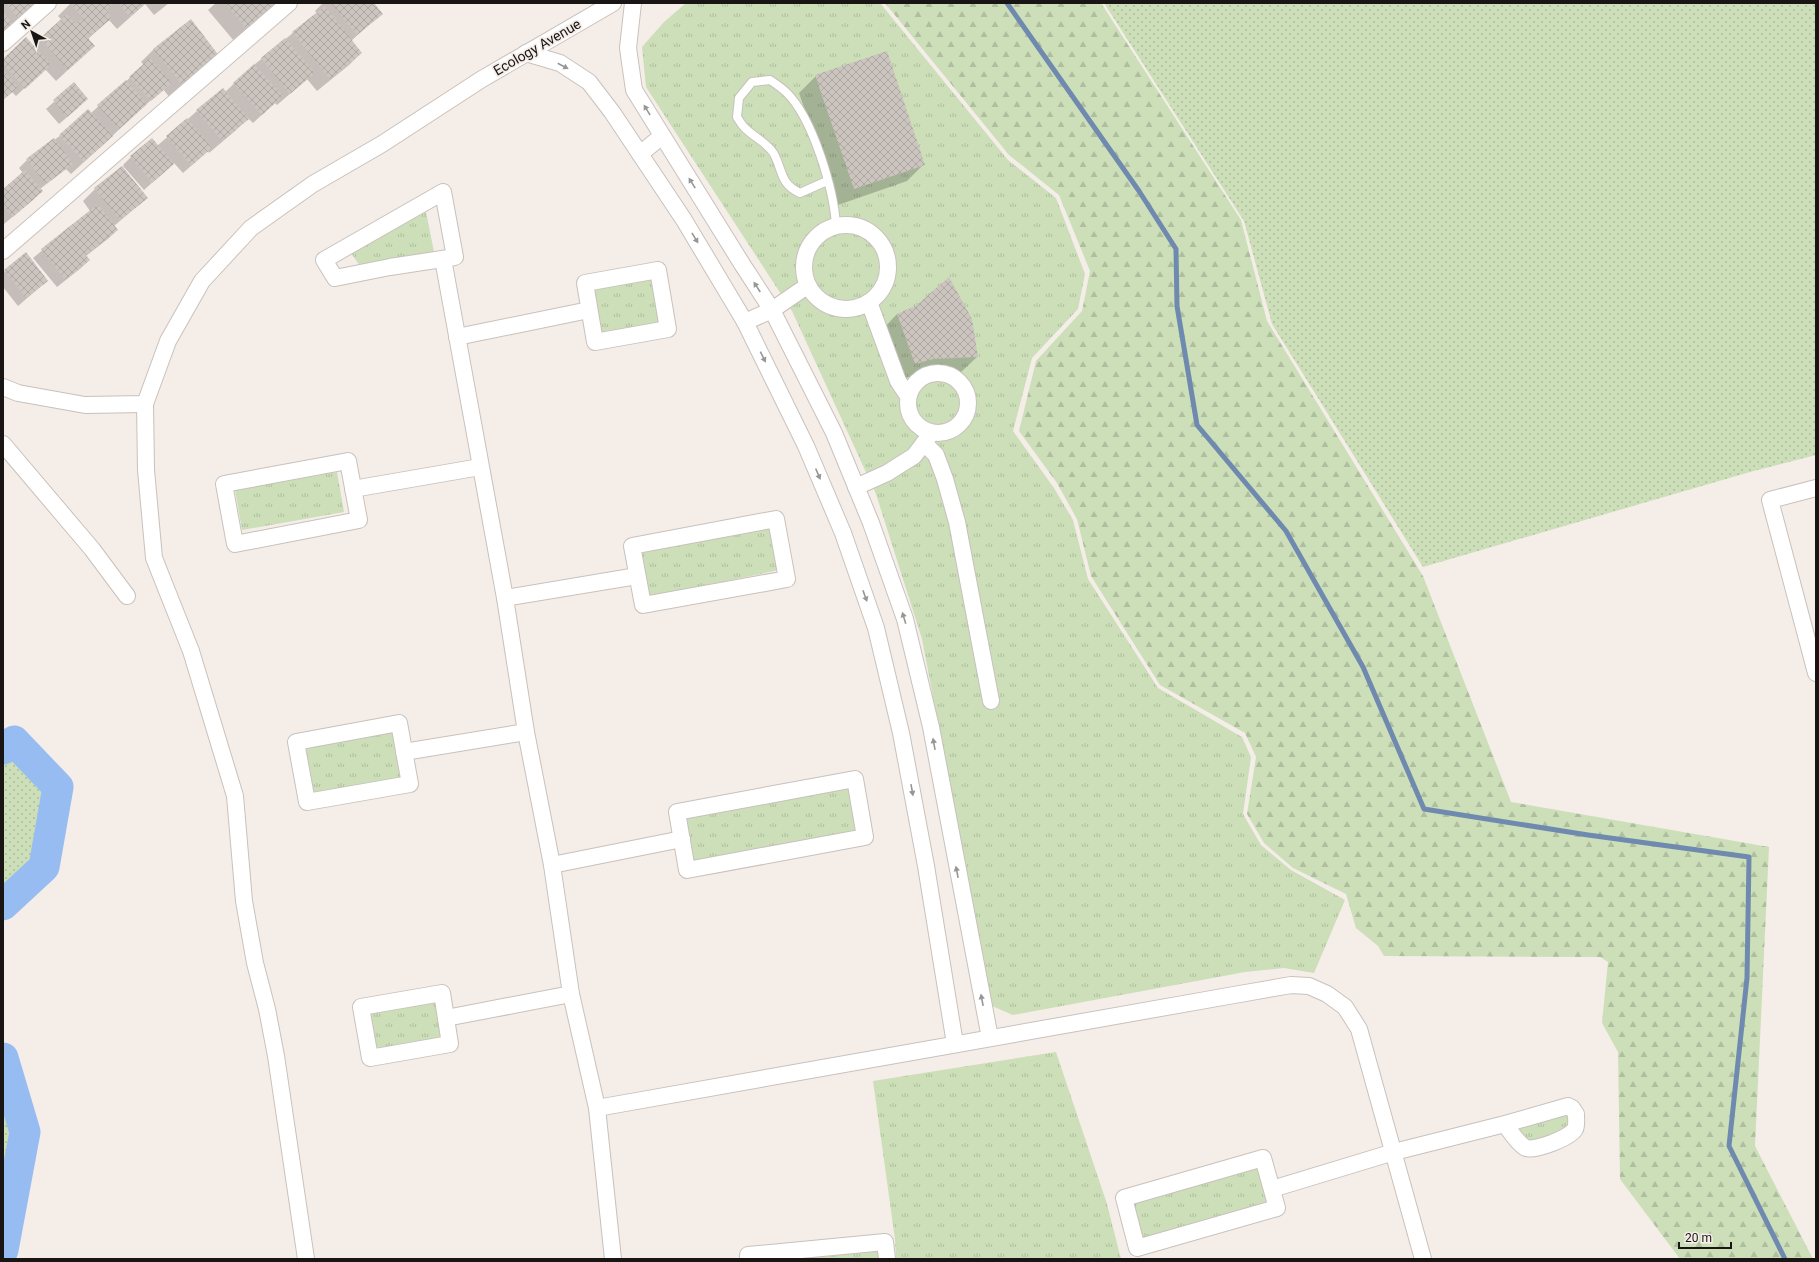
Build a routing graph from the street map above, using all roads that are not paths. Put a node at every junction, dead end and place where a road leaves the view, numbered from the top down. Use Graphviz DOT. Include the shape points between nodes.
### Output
graph roads {
  1 [pos="48,3"];
  2 [pos="289,3"];
  3 [pos="613,3"];
  4 [pos="633,3"];
  5 [pos="3,43"];
  6 [pos="526,53"];
  7 [pos="662,136"];
  8 [pos="640,154"];
  9 [pos="827,181"];
  10 [pos="707,207"];
  11 [pos="684,220"];
  12 [pos="836,226"];
  13 [pos="3,252"];
  14 [pos="443,259"];
  15 [pos="808,286"];
  16 [pos="869,302"];
  17 [pos="590,310"];
  18 [pos="772,310"];
  19 [pos="745,322"];
  20 [pos="458,337"];
  21 [pos="3,387"];
  22 [pos="908,396"];
  23 [pos="145,404"];
  24 [pos="928,438"];
  25 [pos="3,444"];
  26 [pos="480,467"];
  27 [pos="856,487"];
  28 [pos="1816,488"];
  29 [pos="353,489"];
  30 [pos="638,576"];
  31 [pos="127,596"];
  32 [pos="505,598"];
  33 [pos="1816,670"];
  34 [pos="990,701"];
  35 [pos="526,732"];
  36 [pos="404,752"];
  37 [pos="682,839"];
  38 [pos="552,865"];
  39 [pos="571,994"];
  40 [pos="446,1018"];
  41 [pos="990,1038"];
  42 [pos="955,1044"];
  43 [pos="597,1108"];
  44 [pos="1505,1124"];
  45 [pos="1394,1152"];
  46 [pos="1272,1189"];
  47 [pos="306,1259"];
  48 [pos="613,1259"];
  49 [pos="748,1259"];
  50 [pos="887,1259"];
  51 [pos="1423,1259"];
  1 -- 5 [label="street"];
  2 -- 13 [label="street"];
  3 -- 6 [label="street, Ecology Avenue"];
  7 -- 4 [label="street, one-way" via="634,90 628,48"];
  6 -- 8 [label="street, one-way" via="560,63 589,82"];
  6 -- 23 [label="street, Ecology Avenue" via="482,78 382,144 313,184 251,228 202,281 168,342"];
  7 -- 8 [label="street"];
  10 -- 7 [label="street, one-way"];
  8 -- 11 [label="street"];
  9 -- 9 [label="lane" via="819,150 805,120 788,94 770,80 752,82 739,98 737,117 773,154 782,178 790,189 800,193"];
  9 -- 12 [label="lane" via="835,206"];
  10 -- 11 [label="street"];
  18 -- 10 [label="street, one-way"];
  11 -- 19 [label="street, one-way"];
  12 -- 15 [label="street" via="815,238 808,249 804,261 804,274"];
  12 -- 16 [label="street" via="850,225 863,228 874,235 882,245 887,257 888,270 882,288"];
  14 -- 14 [label="street" via="454,257 443,192 324,260 335,278"];
  14 -- 20 [label="street"];
  15 -- 16 [label="street" via="814,296 835,308 858,307"];
  15 -- 18 [label="street"];
  16 -- 22 [label="street" via="898,381"];
  17 -- 17 [label="street" via="585,283 658,270 668,329 595,342"];
  17 -- 20 [label="street"];
  18 -- 19 [label="street"];
  18 -- 27 [label="street" via="834,433"];
  19 -- 42 [label="street, one-way" via="806,446 843,533 876,628 903,741"];
  20 -- 26 [label="street"];
  21 -- 23 [label="street" via="18,393 85,405"];
  22 -- 24 [label="street" via="910,417 916,425 926,431"];
  22 -- 24 [label="street" via="918,380 936,373 954,377 966,391 968,410 963,420 956,428"];
  23 -- 47 [label="street" via="146,470 154,558 191,651 235,796 244,901 276,1056"];
  24 -- 27 [label="street" via="914,456 894,469"];
  24 -- 34 [label="street" via="945,479 957,522"];
  25 -- 31 [label="street" via="92,549"];
  26 -- 29 [label="street"];
  26 -- 32 [label="street"];
  41 -- 27 [label="street, one-way" via="931,727 905,619"];
  28 -- 33 [label="street" via="1770,500"];
  29 -- 29 [label="street" via="348,461 224,484 235,544 359,520"];
  30 -- 30 [label="street" via="632,546 776,519 787,579 643,605"];
  30 -- 32 [label="street"];
  32 -- 35 [label="street"];
  35 -- 36 [label="street"];
  35 -- 38 [label="street"];
  36 -- 36 [label="street" via="399,724 296,742 306,802 410,784"];
  37 -- 37 [label="street" via="677,812 855,779 865,837 687,870"];
  37 -- 38 [label="street"];
  38 -- 39 [label="street"];
  39 -- 40 [label="street"];
  39 -- 43 [label="street"];
  40 -- 40 [label="street" via="442,993 361,1007 370,1058 450,1044"];
  41 -- 42 [label="street"];
  41 -- 45 [label="street" via="1291,985 1309,986 1327,994 1345,1007 1359,1029"];
  42 -- 43 [label="street"];
  43 -- 48 [label="street"];
  44 -- 45 [label="street"];
  45 -- 46 [label="street"];
  45 -- 51 [label="street"];
  46 -- 46 [label="street" via="1263,1158 1124,1198 1137,1248 1277,1208"];
  49 -- 50 [label="street" via="748,1255 885,1242"];
}
